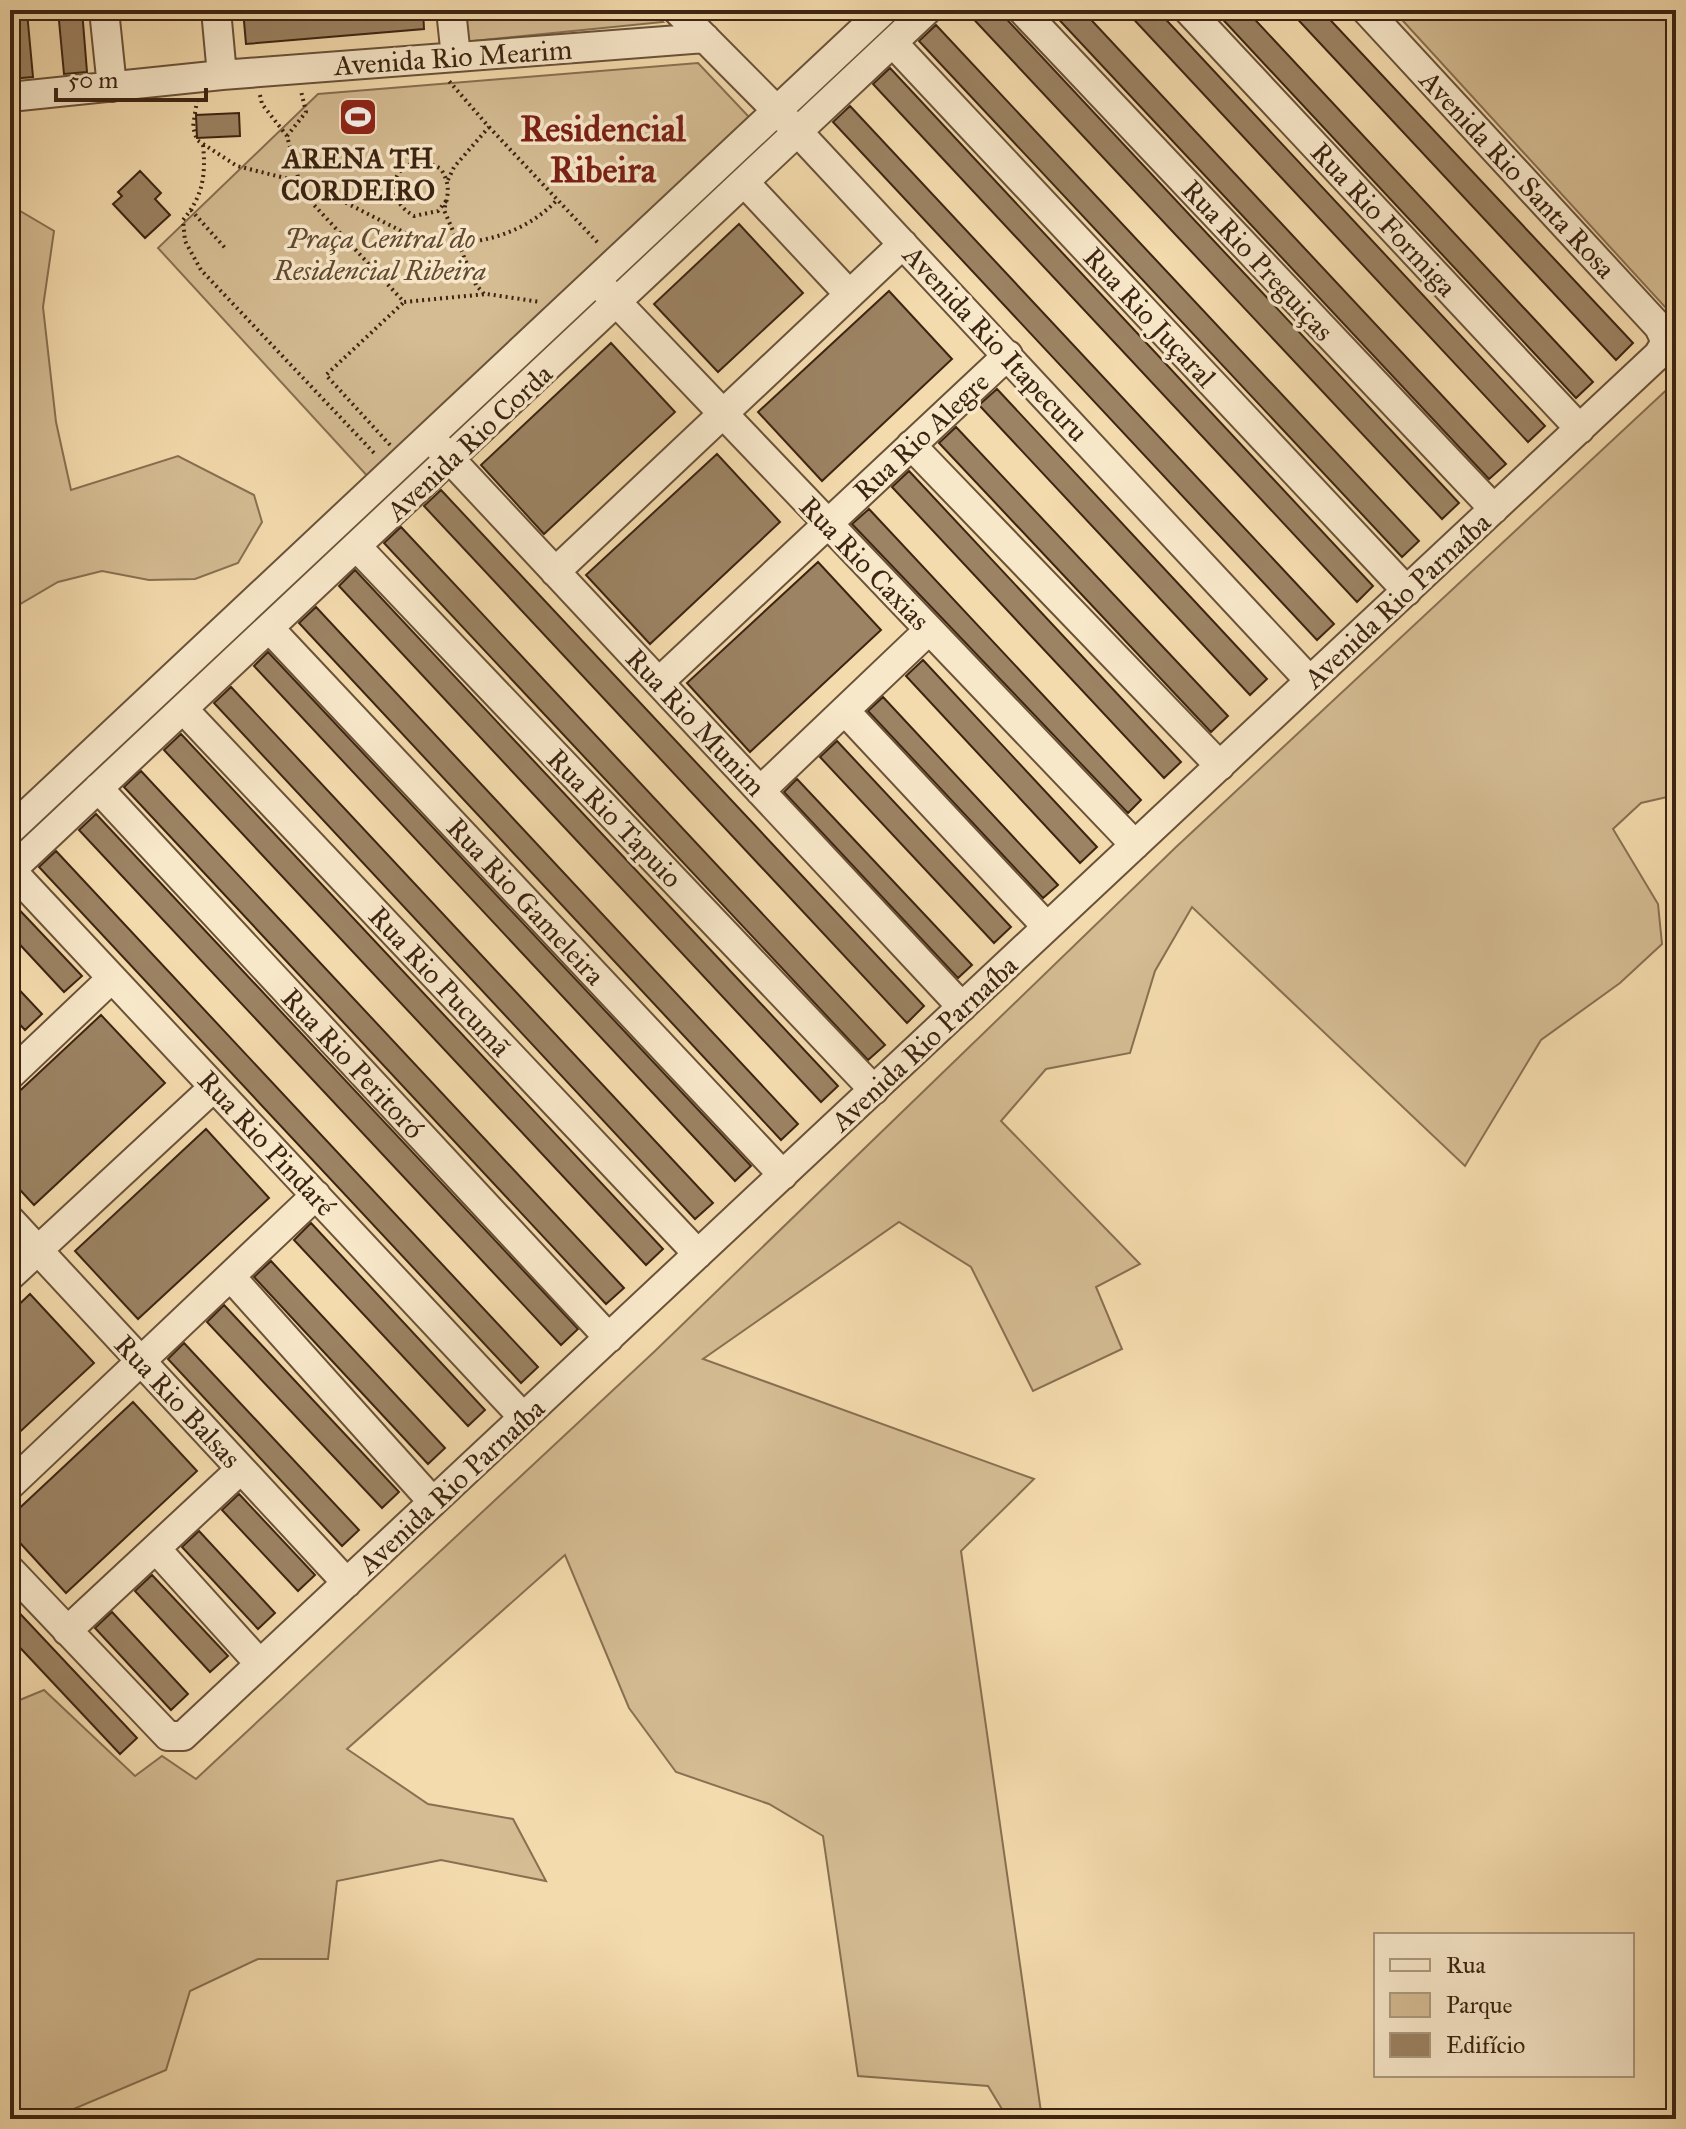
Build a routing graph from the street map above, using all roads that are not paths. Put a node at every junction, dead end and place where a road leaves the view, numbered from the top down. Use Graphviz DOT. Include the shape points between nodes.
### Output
graph roads {
  1 [pos="104,10"];
  2 [pos="216,10"];
  3 [pos="451,10"];
  4 [pos="677,10"];
  5 [pos="884,10"];
  6 [pos="927,10"];
  7 [pos="1022,10"];
  8 [pos="1188,10"];
  9 [pos="1366,10"];
  10 [pos="705,38"];
  11 [pos="893,43"];
  12 [pos="446,58"];
  13 [pos="210,76"];
  14 [pos="112,87"];
  15 [pos="10,97"];
  16 [pos="776,110"];
  17 [pos="798,132"];
  18 [pos="745,183"];
  19 [pos="903,244"];
  20 [pos="606,271"];
  21 [pos="849,294"];
  22 [pos="617,304"];
  23 [pos="1666,342"];
  24 [pos="1008,355"];
  25 [pos="723,414"];
  26 [pos="1580,429"];
  27 [pos="430,437"];
  28 [pos="911,445"];
  29 [pos="451,459"];
  30 [pos="1494,509"];
  31 [pos="828,523"];
  32 [pos="357,547"];
  33 [pos="555,572"];
  34 [pos="1407,591"];
  35 [pos="269,628"];
  36 [pos="929,630"];
  37 [pos="1310,681"];
  38 [pos="659,682"];
  39 [pos="183,709"];
  40 [pos="845,711"];
  41 [pos="1220,766"];
  42 [pos="98,788"];
  43 [pos="760,791"];
  44 [pos="10,830"];
  45 [pos="1135,845"];
  46 [pos="10,870"];
  47 [pos="1047,927"];
  48 [pos="112,978"];
  49 [pos="962,1007"];
  50 [pos="15,1059"];
  51 [pos="214,1087"];
  52 [pos="874,1090"];
  53 [pos="783,1175"];
  54 [pos="316,1195"];
  55 [pos="10,1220"];
  56 [pos="38,1250"];
  57 [pos="698,1254"];
  58 [pos="10,1276"];
  59 [pos="231,1277"];
  60 [pos="609,1338"];
  61 [pos="142,1362"];
  62 [pos="523,1417"];
  63 [pos="241,1469"];
  64 [pos="10,1485"];
  65 [pos="433,1502"];
  66 [pos="157,1550"];
  67 [pos="10,1570"];
  68 [pos="347,1583"];
  69 [pos="67,1631"];
  70 [pos="260,1664"];
  1 -- 14 [label="street"];
  2 -- 13 [label="street"];
  3 -- 12 [label="street"];
  4 -- 10 [label="street, Avenida Rio Itapecuru"];
  5 -- 16 [label="street, Avenida Rio Corda"];
  6 -- 11 [label="street, Avenida Rio Corda"];
  7 -- 30 [label="street, Rua Rio Preguiças"];
  8 -- 26 [label="street, Rua Rio Formiga"];
  9 -- 23 [label="street, Avenida Rio Santa Rosa" via="1659,327"];
  10 -- 12 [label="street, Avenida Rio Mearim"];
  10 -- 16 [label="street, Avenida Rio Itapecuru"];
  11 -- 17 [label="street, Avenida Rio Corda"];
  11 -- 34 [label="street, Rua Rio Juçaral"];
  12 -- 13 [label="street, Avenida Rio Mearim"];
  13 -- 14 [label="street, Avenida Rio Mearim"];
  14 -- 15 [label="street, Avenida Rio Mearim"];
  16 -- 17 [label="street, Avenida Rio Itapecuru"];
  16 -- 20 [label="street, Avenida Rio Corda"];
  17 -- 18 [label="street, Avenida Rio Corda"];
  17 -- 19 [label="street, Avenida Rio Itapecuru"];
  18 -- 21 [label="street"];
  18 -- 22 [label="street, Avenida Rio Corda"];
  19 -- 21 [label="street"];
  19 -- 24 [label="street, Avenida Rio Itapecuru"];
  20 -- 22 [label="street, Rua Rio Caxias"];
  20 -- 27 [label="street, Avenida Rio Corda"];
  21 -- 25 [label="street"];
  22 -- 25 [label="street, Rua Rio Caxias"];
  22 -- 29 [label="street, Avenida Rio Corda"];
  23 -- 26 [label="street, Avenida Rio Parnaíba"];
  24 -- 28 [label="street, Rua Rio Alegre"];
  24 -- 37 [label="street, Avenida Rio Itapecuru"];
  25 -- 31 [label="street, Rua Rio Caxias"];
  25 -- 33 [label="street"];
  26 -- 30 [label="street, Avenida Rio Parnaíba"];
  27 -- 29 [label="street, Rua Rio Munim"];
  27 -- 44 [label="street, Avenida Rio Corda"];
  28 -- 31 [label="street, Rua Rio Alegre"];
  28 -- 41 [label="street"];
  29 -- 32 [label="street, Avenida Rio Corda"];
  29 -- 33 [label="street, Rua Rio Munim"];
  30 -- 34 [label="street, Avenida Rio Parnaíba"];
  31 -- 36 [label="street, Rua Rio Caxias"];
  31 -- 38 [label="street, Rua Rio Alegre"];
  32 -- 35 [label="street, Avenida Rio Corda"];
  32 -- 52 [label="street, Rua Rio Tapuio"];
  33 -- 38 [label="street, Rua Rio Munim"];
  34 -- 37 [label="street, Avenida Rio Parnaíba"];
  35 -- 39 [label="street, Avenida Rio Corda"];
  35 -- 53 [label="street, Rua Rio Gameleira"];
  36 -- 40 [label="street"];
  36 -- 45 [label="street, Rua Rio Caxias"];
  37 -- 41 [label="street, Avenida Rio Parnaíba"];
  38 -- 43 [label="street, Rua Rio Munim"];
  39 -- 42 [label="street, Avenida Rio Corda"];
  39 -- 57 [label="street, Rua Rio Pucumã"];
  40 -- 43 [label="street"];
  40 -- 47 [label="street"];
  41 -- 45 [label="street, Avenida Rio Parnaíba"];
  42 -- 46 [label="street, Avenida Rio Corda"];
  42 -- 60 [label="street, Rua Rio Peritoró"];
  43 -- 49 [label="street, Rua Rio Munim"];
  45 -- 47 [label="street, Avenida Rio Parnaíba"];
  46 -- 48 [label="street, Rua Rio Pindaré"];
  47 -- 49 [label="street, Avenida Rio Parnaíba"];
  48 -- 50 [label="street"];
  48 -- 51 [label="street, Rua Rio Pindaré"];
  49 -- 52 [label="street, Avenida Rio Parnaíba"];
  51 -- 54 [label="street, Rua Rio Pindaré"];
  51 -- 56 [label="street"];
  52 -- 53 [label="street, Avenida Rio Parnaíba"];
  53 -- 57 [label="street, Avenida Rio Parnaíba"];
  54 -- 59 [label="street"];
  54 -- 62 [label="street, Rua Rio Pindaré"];
  55 -- 56 [label="street, Rua Rio Balsas"];
  56 -- 58 [label="street"];
  56 -- 61 [label="street, Rua Rio Balsas"];
  57 -- 60 [label="street, Avenida Rio Parnaíba"];
  59 -- 61 [label="street"];
  59 -- 65 [label="street"];
  60 -- 62 [label="street, Avenida Rio Parnaíba"];
  61 -- 63 [label="street, Rua Rio Balsas"];
  61 -- 64 [label="street"];
  62 -- 65 [label="street, Avenida Rio Parnaíba"];
  63 -- 66 [label="street"];
  63 -- 68 [label="street, Rua Rio Balsas"];
  65 -- 68 [label="street, Avenida Rio Parnaíba"];
  66 -- 69 [label="street"];
  66 -- 70 [label="street"];
  67 -- 69 [label="street"];
  68 -- 70 [label="street, Avenida Rio Parnaíba"];
  69 -- 70 [label="street, Avenida Rio Parnaíba" via="168,1736 176,1738"];
}
